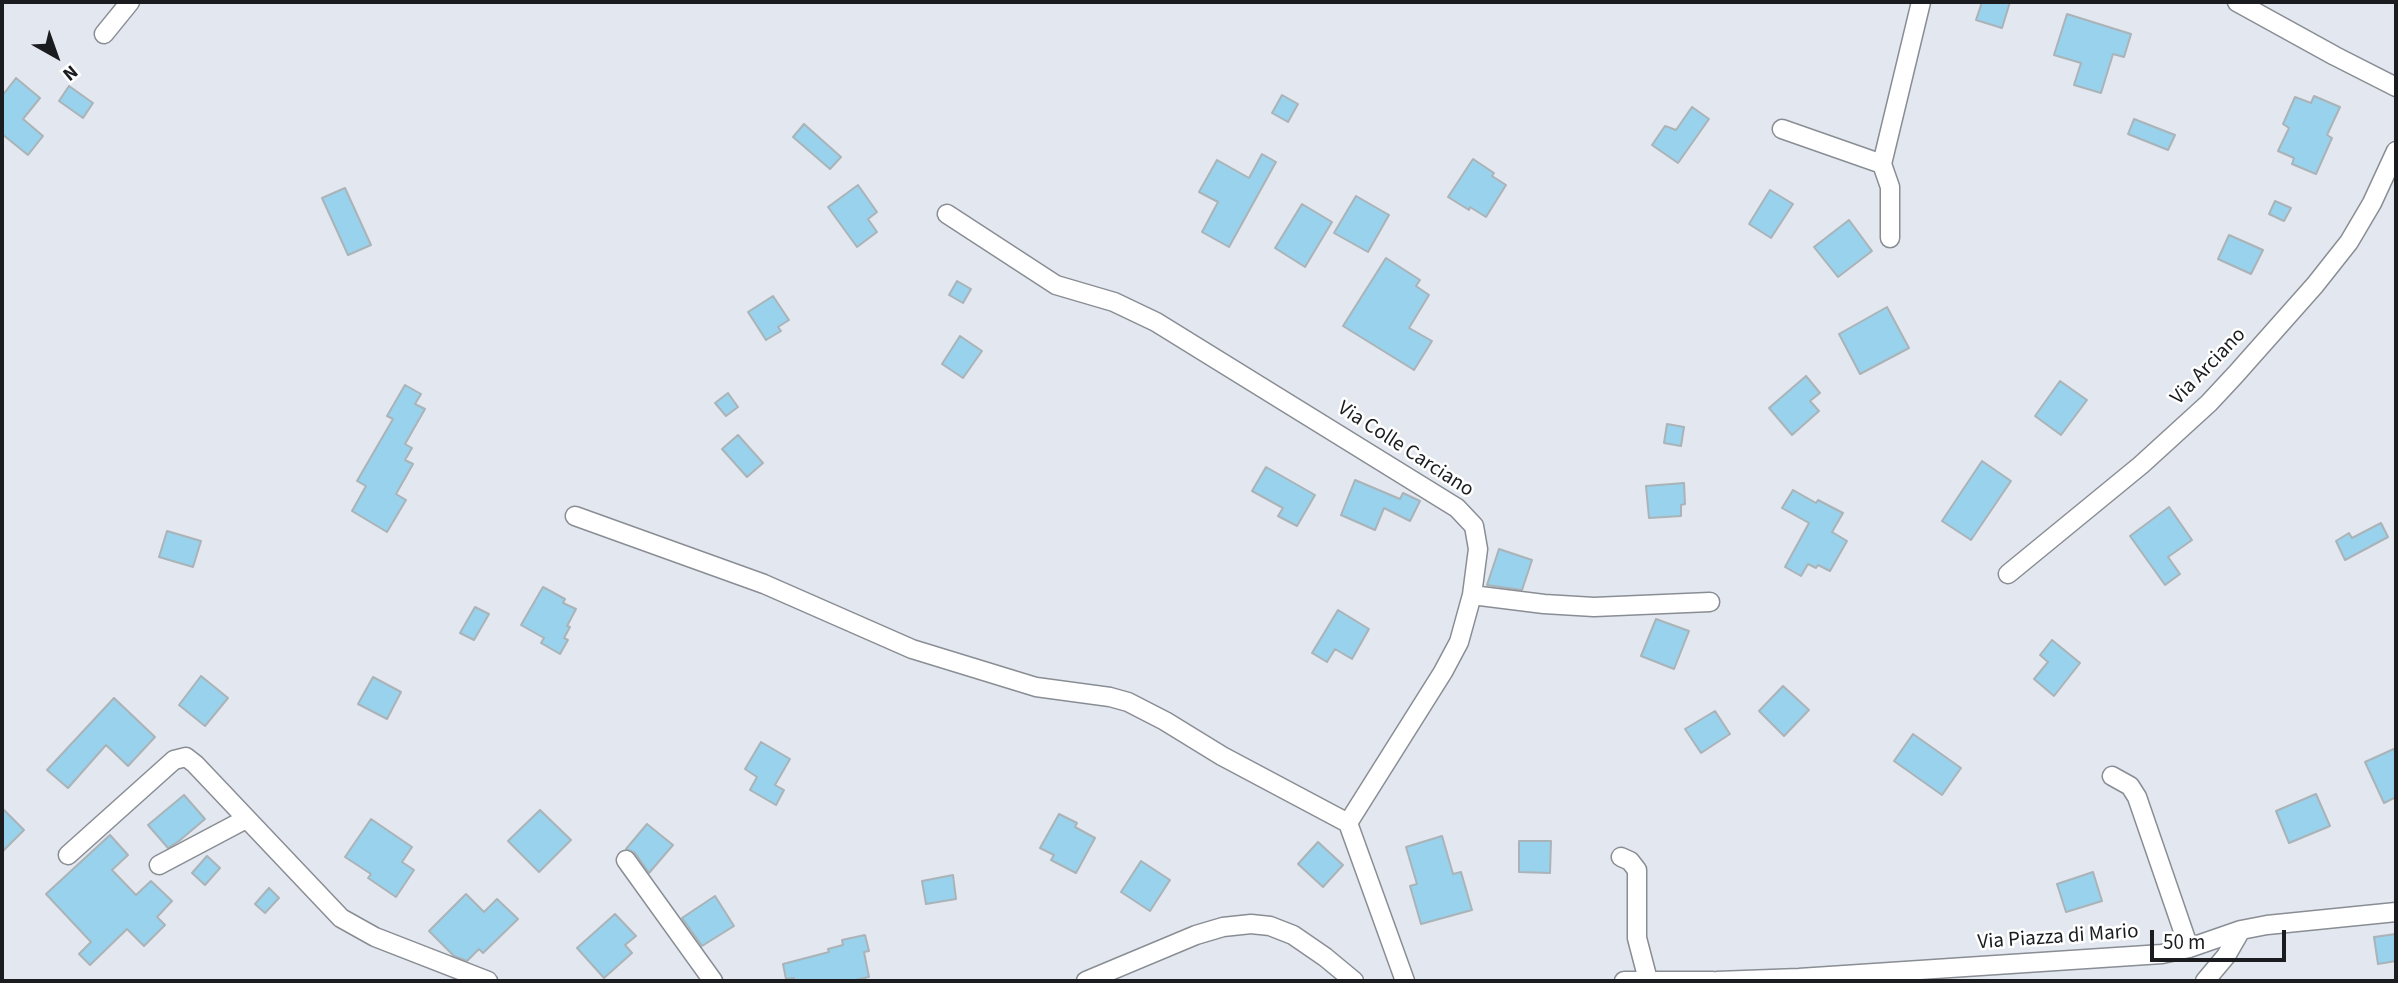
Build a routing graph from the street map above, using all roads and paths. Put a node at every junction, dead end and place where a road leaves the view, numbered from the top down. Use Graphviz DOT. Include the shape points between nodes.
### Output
graph roads {
  1 [pos="130,2"];
  2 [pos="1921,2"];
  3 [pos="2237,2"];
  4 [pos="104,34"];
  5 [pos="2396,87"];
  6 [pos="1782,129"];
  7 [pos="2396,151"];
  8 [pos="1882,164"];
  9 [pos="947,214"];
  10 [pos="1890,239"];
  11 [pos="575,516"];
  12 [pos="2008,573"];
  13 [pos="1472,595"];
  14 [pos="1710,602"];
  15 [pos="2112,776"];
  16 [pos="246,819"];
  17 [pos="1348,823"];
  18 [pos="68,855"];
  19 [pos="1621,857"];
  20 [pos="626,860"];
  21 [pos="159,865"];
  22 [pos="2396,912"];
  23 [pos="2241,930"];
  24 [pos="2189,948"];
  25 [pos="1648,980"];
  26 [pos="488,981"];
  27 [pos="713,981"];
  28 [pos="1086,981"];
  29 [pos="1354,981"];
  30 [pos="1405,981"];
  31 [pos="1624,981"];
  32 [pos="1715,981"];
  33 [pos="2205,981"];
  1 -- 4 [label="street"];
  2 -- 8 [label="street"];
  3 -- 5 [label="street"];
  6 -- 8 [label="street"];
  7 -- 12 [label="street, Via Arciano" via="2348,242 2236,374 2141,465"];
  8 -- 10 [label="street" via="1890,187"];
  9 -- 13 [label="street, Via Colle Carciano" via="1056,285 1125,306 1156,322 1464,513 1478,542"];
  11 -- 17 [label="street" via="764,584 912,649 1036,687 1128,702"];
  13 -- 14 [label="street" via="1594,607"];
  13 -- 17 [label="street, Via Colle Carciano" via="1447,666"];
  15 -- 24 [label="street" via="2130,786 2137,797"];
  16 -- 18 [label="street" via="195,764 182,757"];
  16 -- 21 [label="street"];
  16 -- 26 [label="street" via="348,923"];
  17 -- 30 [label="street"];
  19 -- 25 [label="street" via="1637,870 1637,939"];
  20 -- 27 [label="street"];
  22 -- 23 [label="street, Via Piazza di Mario"];
  23 -- 24 [label="street, Via Piazza di Mario"];
  23 -- 33 [label="street"];
  24 -- 32 [label="street, Via Piazza di Mario" via="2134,956"];
  25 -- 31 [label="street, Via Piazza di Mario"];
  25 -- 32 [label="street, Via Piazza di Mario"];
  28 -- 29 [label="street" via="1196,935 1251,924 1293,935"];
}
